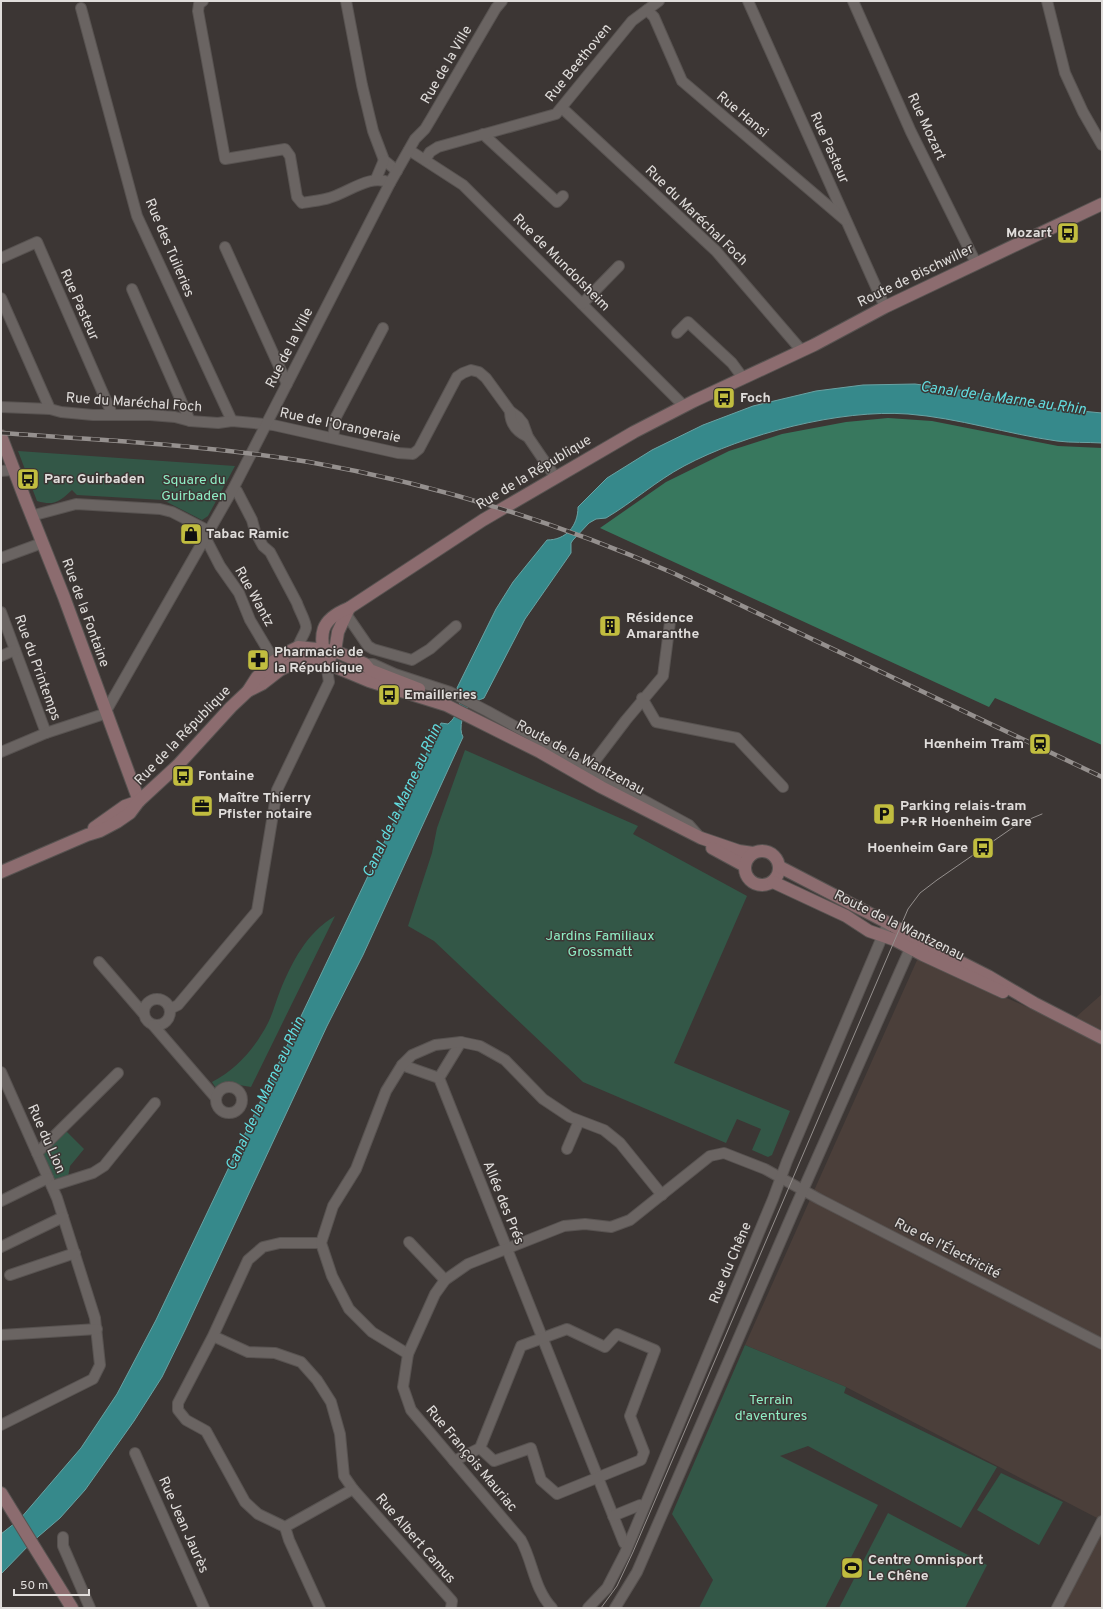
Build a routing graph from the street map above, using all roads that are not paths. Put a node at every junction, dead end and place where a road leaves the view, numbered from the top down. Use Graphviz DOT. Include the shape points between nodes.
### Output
graph roads {
  1 [pos="203,1"];
  2 [pos="346,1"];
  3 [pos="502,1"];
  4 [pos="659,1"];
  5 [pos="748,1"];
  6 [pos="853,1"];
  7 [pos="1047,1"];
  8 [pos="81,8"];
  9 [pos="647,10"];
  10 [pos="562,108"];
  11 [pos="483,134"];
  12 [pos="1102,145"];
  13 [pos="409,150"];
  14 [pos="384,160"];
  15 [pos="425,160"];
  16 [pos="397,171"];
  17 [pos="376,180"];
  18 [pos="390,183"];
  19 [pos="563,196"];
  20 [pos="1102,204"];
  21 [pos="846,221"];
  22 [pos="224,247"];
  23 [pos="1,258"];
  24 [pos="976,263"];
  25 [pos="619,266"];
  26 [pos="132,289"];
  27 [pos="1,298"];
  28 [pos="582,304"];
  29 [pos="885,307"];
  30 [pos="383,328"];
  31 [pos="677,333"];
  32 [pos="802,351"];
  33 [pos="743,378"];
  34 [pos="287,384"];
  35 [pos="684,406"];
  36 [pos="1,407"];
  37 [pos="50,409"];
  38 [pos="112,414"];
  39 [pos="190,421"];
  40 [pos="232,421"];
  41 [pos="266,424"];
  42 [pos="1,436"];
  43 [pos="333,438"];
  44 [pos="7,471"];
  45 [pos="556,478"];
  46 [pos="233,488"];
  47 [pos="32,516"];
  48 [pos="207,534"];
  49 [pos="42,542"];
  50 [pos="1,558"];
  51 [pos="348,611"];
  52 [pos="1,612"];
  53 [pos="670,622"];
  54 [pos="456,626"];
  55 [pos="298,647"];
  56 [pos="322,649"];
  57 [pos="15,650"];
  58 [pos="335,651"];
  59 [pos="1,656"];
  60 [pos="326,663"];
  61 [pos="365,664"];
  62 [pos="277,666"];
  63 [pos="642,698"];
  64 [pos="443,703"];
  65 [pos="106,712"];
  66 [pos="46,733"];
  67 [pos="1,752"];
  68 [pos="588,770"];
  69 [pos="783,786"];
  70 [pos="139,801"];
  71 [pos="701,838"];
  72 [pos="752,853"];
  73 [pos="745,866"];
  74 [pos="780,867"];
  75 [pos="1,872"];
  76 [pos="773,882"];
  77 [pos="888,923"];
  78 [pos="883,936"];
  79 [pos="913,943"];
  80 [pos="99,962"];
  81 [pos="170,1009"];
  82 [pos="144,1013"];
  83 [pos="153,1025"];
  84 [pos="1102,1038"];
  85 [pos="461,1042"];
  86 [pos="402,1065"];
  87 [pos="1,1072"];
  88 [pos="118,1073"];
  89 [pos="439,1078"];
  90 [pos="216,1098"];
  91 [pos="155,1103"];
  92 [pos="579,1121"];
  93 [pos="567,1149"];
  94 [pos="37,1153"];
  95 [pos="781,1178"];
  96 [pos="50,1182"];
  97 [pos="803,1190"];
  98 [pos="662,1195"];
  99 [pos="1,1201"];
  100 [pos="63,1217"];
  101 [pos="409,1242"];
  102 [pos="321,1243"];
  103 [pos="1,1247"];
  104 [pos="507,1249"];
  105 [pos="75,1253"];
  106 [pos="10,1275"];
  107 [pos="445,1280"];
  108 [pos="97,1329"];
  109 [pos="1,1335"];
  110 [pos="213,1336"];
  111 [pos="542,1338"];
  112 [pos="1102,1344"];
  113 [pos="408,1354"];
  114 [pos="1,1425"];
  115 [pos="480,1448"];
  116 [pos="136,1453"];
  117 [pos="454,1461"];
  118 [pos="598,1478"];
  119 [pos="353,1489"];
  120 [pos="1,1493"];
  121 [pos="640,1505"];
  122 [pos="613,1516"];
  123 [pos="1102,1521"];
  124 [pos="285,1527"];
  125 [pos="63,1536"];
  126 [pos="624,1543"];
  127 [pos="72,1608"];
  128 [pos="90,1608"];
  129 [pos="204,1608"];
  130 [pos="320,1608"];
  131 [pos="451,1608"];
  132 [pos="552,1608"];
  133 [pos="588,1608"];
  134 [pos="615,1608"];
  135 [pos="1057,1608"];
  1 -- 17 [label="street" via="198,11 225,159 285,149 290,156 297,197 302,203 331,198"];
  2 -- 14 [label="street" via="362,85 373,131"];
  3 -- 13 [label="street, Rue de la Ville" via="432,119"];
  4 -- 9 [label="street, Rue Beethoven"];
  5 -- 21 [label="street, Rue Pasteur"];
  6 -- 24 [label="street, Rue Mozart" via="912,132"];
  7 -- 12 [label="street" via="1065,73"];
  8 -- 40 [label="street, Rue des Tuileries" via="137,216"];
  9 -- 10 [label="street, Rue Beethoven" via="632,21"];
  9 -- 21 [label="street, Rue Hansi" via="654,17 682,81"];
  10 -- 11 [label="street, Rue Beethoven" via="556,114"];
  10 -- 32 [label="street, Rue du Maréchal Foch" via="716,251"];
  11 -- 15 [label="street, Rue Beethoven" via="438,146"];
  11 -- 19 [label="street" via="557,202"];
  13 -- 15 [label="street, Rue de Mundolsheim"];
  13 -- 16 [label="street, Rue de la Ville"];
  14 -- 16 [label="street"];
  14 -- 17 [label="street"];
  15 -- 28 [label="street, Rue de Mundolsheim" via="463,185"];
  16 -- 18 [label="street, Rue de la Ville"];
  17 -- 18 [label="street"];
  18 -- 34 [label="street, Rue de la Ville"];
  20 -- 24 [label="main road, Route de Bischwiller"];
  21 -- 29 [label="street, Rue Pasteur"];
  22 -- 34 [label="street"];
  23 -- 38 [label="street, Rue Pasteur" via="37,242"];
  24 -- 29 [label="main road, Route de Bischwiller"];
  25 -- 28 [label="street"];
  26 -- 39 [label="street"];
  27 -- 37 [label="street"];
  28 -- 35 [label="street, Rue de Mundolsheim"];
  29 -- 32 [label="main road, Route de Bischwiller"];
  30 -- 43 [label="street" via="336,417"];
  31 -- 33 [label="street" via="688,322 732,363"];
  32 -- 33 [label="main road, Route de Bischwiller"];
  33 -- 35 [label="main road, Rue de la République"];
  34 -- 41 [label="street, Rue de la Ville"];
  35 -- 45 [label="main road, Rue de la République" via="601,450"];
  36 -- 37 [label="street, Rue du Maréchal Foch"];
  37 -- 38 [label="street, Rue du Maréchal Foch" via="93,415"];
  38 -- 39 [label="street, Rue du Maréchal Foch" via="175,417"];
  39 -- 40 [label="street, Rue du Maréchal Foch"];
  40 -- 41 [label="street, Rue du Maréchal Foch"];
  41 -- 43 [label="street, Rue de l'Orangeraie"];
  41 -- 46 [label="street, Rue de la Ville"];
  42 -- 44 [label="main road, Rue de la Fontaine"];
  43 -- 45 [label="street, Rue de l'Orangeraie" via="413,454 419,449 457,377 471,370 486,378 510,411 512,424 528,438"];
  44 -- 47 [label="main road, Rue de la Fontaine"];
  45 -- 51 [label="main road, Rue de la République" via="466,531"];
  46 -- 48 [label="street, Rue de la Ville"];
  46 -- 55 [label="street" via="237,491 263,546 270,552 306,625"];
  47 -- 48 [label="street" via="76,504 160,509 172,512"];
  47 -- 49 [label="main road, Rue de la Fontaine"];
  48 -- 62 [label="street, Rue Wantz" via="220,566 239,593 250,620"];
  48 -- 65 [label="street, Rue de la Ville"];
  49 -- 50 [label="street"];
  49 -- 65 [label="main road, Rue de la Fontaine"];
  51 -- 54 [label="street" via="368,646 412,660 430,649"];
  51 -- 56 [label="main road, Rue de la République" via="337,612 327,622 322,631"];
  51 -- 58 [label="main road" via="338,632"];
  52 -- 57 [label="street, Rue du Printemps"];
  53 -- 63 [label="street" via="662,676"];
  55 -- 56 [label="main road"];
  55 -- 62 [label="main road, Rue de la République"];
  56 -- 58 [label="main road"];
  56 -- 60 [label="main road, Rue de la République"];
  57 -- 59 [label="street"];
  57 -- 66 [label="street, Rue du Printemps"];
  58 -- 60 [label="main road"];
  58 -- 61 [label="main road, Route de la Wantzenau"];
  60 -- 62 [label="main road, Rue de la République" via="304,660"];
  60 -- 64 [label="main road, Route de la Wantzenau" via="369,681"];
  60 -- 81 [label="street" via="329,682 277,790 257,911 178,1005"];
  61 -- 64 [label="main road, Route de la Wantzenau" via="370,670 426,692"];
  61 -- 68 [label="street, Route de la Wantzenau" via="373,664 450,692 538,739"];
  62 -- 70 [label="main road, Rue de la République" via="262,684 248,691 231,707 174,770"];
  63 -- 68 [label="street"];
  63 -- 69 [label="street" via="656,722 737,738"];
  64 -- 71 [label="main road, Route de la Wantzenau"];
  65 -- 66 [label="street"];
  65 -- 70 [label="main road, Rue de la Fontaine"];
  66 -- 67 [label="street"];
  68 -- 71 [label="street, Route de la Wantzenau" via="689,825"];
  70 -- 75 [label="main road, Rue de la République" via="130,813 100,831"];
  71 -- 72 [label="main road, Route de la Wantzenau" via="738,851"];
  71 -- 73 [label="main road, Route de la Wantzenau" via="709,847"];
  72 -- 73 [label="main road"];
  72 -- 74 [label="main road, Route de la Wantzenau" via="767,851 776,857"];
  73 -- 76 [label="main road, Route de la Wantzenau" via="747,877 756,884 762,886"];
  74 -- 76 [label="main road"];
  74 -- 77 [label="main road, Route de la Wantzenau"];
  76 -- 78 [label="main road, Route de la Wantzenau"];
  77 -- 78 [label="street, Rue du Chêne"];
  77 -- 79 [label="main road, Route de la Wantzenau"];
  78 -- 79 [label="main road, Route de la Wantzenau"];
  78 -- 95 [label="street, Rue du Chêne"];
  79 -- 84 [label="main road, Route de la Wantzenau" via="930,947 988,976"];
  79 -- 97 [label="street"];
  80 -- 82 [label="street"];
  81 -- 82 [label="street" via="165,1002 157,999 149,1001"];
  81 -- 83 [label="street" via="170,1017 166,1023 160,1026"];
  82 -- 83 [label="street" via="146,1021"];
  83 -- 90 [label="street"];
  85 -- 86 [label="street" via="435,1045 412,1056"];
  85 -- 89 [label="street"];
  85 -- 92 [label="street" via="480,1046 505,1060 543,1098"];
  86 -- 89 [label="street"];
  86 -- 102 [label="street" via="386,1091 356,1169 333,1206"];
  87 -- 94 [label="street, Rue du Lion"];
  88 -- 94 [label="street"];
  89 -- 104 [label="street, Allée des Prés"];
  91 -- 96 [label="street" via="104,1166 94,1173"];
  92 -- 93 [label="street"];
  92 -- 98 [label="street" via="604,1130 620,1142"];
  94 -- 96 [label="street, Rue du Lion"];
  95 -- 97 [label="street, Rue de l'Électricité"];
  95 -- 98 [label="street, Rue François Mauriac" via="724,1153 710,1156"];
  95 -- 133 [label="street, Rue du Chêne" via="624,1553 607,1588"];
  96 -- 99 [label="street"];
  96 -- 100 [label="street, Rue du Lion"];
  97 -- 112 [label="street, Rue de l'Électricité"];
  97 -- 134 [label="street" via="638,1572"];
  98 -- 104 [label="street, Rue François Mauriac" via="630,1220 611,1226 564,1226"];
  100 -- 103 [label="street"];
  100 -- 105 [label="street, Rue du Lion"];
  101 -- 107 [label="street"];
  102 -- 110 [label="street" via="280,1243 263,1247 248,1260"];
  102 -- 113 [label="street" via="332,1276 349,1309 372,1332"];
  104 -- 107 [label="street, Rue François Mauriac" via="468,1264"];
  104 -- 111 [label="street, Allée des Prés"];
  105 -- 106 [label="street"];
  105 -- 108 [label="street, Rue du Lion"];
  107 -- 113 [label="street, Rue François Mauriac" via="435,1294"];
  108 -- 109 [label="street"];
  108 -- 114 [label="street, Rue du Lion" via="100,1365 93,1379"];
  110 -- 119 [label="street, Rue Albert Camus" via="248,1352 275,1352 301,1362 331,1402 340,1434 344,1476"];
  110 -- 124 [label="street" via="178,1403 178,1410 186,1420 206,1431 245,1502 258,1514"];
  111 -- 115 [label="street" via="521,1346"];
  111 -- 118 [label="street, Allée des Prés"];
  111 -- 118 [label="street" via="567,1329 605,1347 616,1334 655,1350 630,1416 644,1452 641,1460"];
  113 -- 117 [label="street, Rue François Mauriac" via="403,1387 411,1410"];
  115 -- 117 [label="street"];
  115 -- 118 [label="street" via="494,1461 531,1448 542,1480 557,1494"];
  116 -- 129 [label="street, Rue Jean Jaurès"];
  117 -- 132 [label="street, Rue François Mauriac" via="521,1540 539,1590"];
  118 -- 122 [label="street, Allée des Prés"];
  119 -- 124 [label="street"];
  119 -- 131 [label="street, Rue Albert Camus" via="452,1601"];
  120 -- 127 [label="main road"];
  121 -- 122 [label="street"];
  122 -- 126 [label="street, Allée des Prés"];
  123 -- 135 [label="street"];
  124 -- 130 [label="street"];
  125 -- 128 [label="street" via="63,1546"];
}
